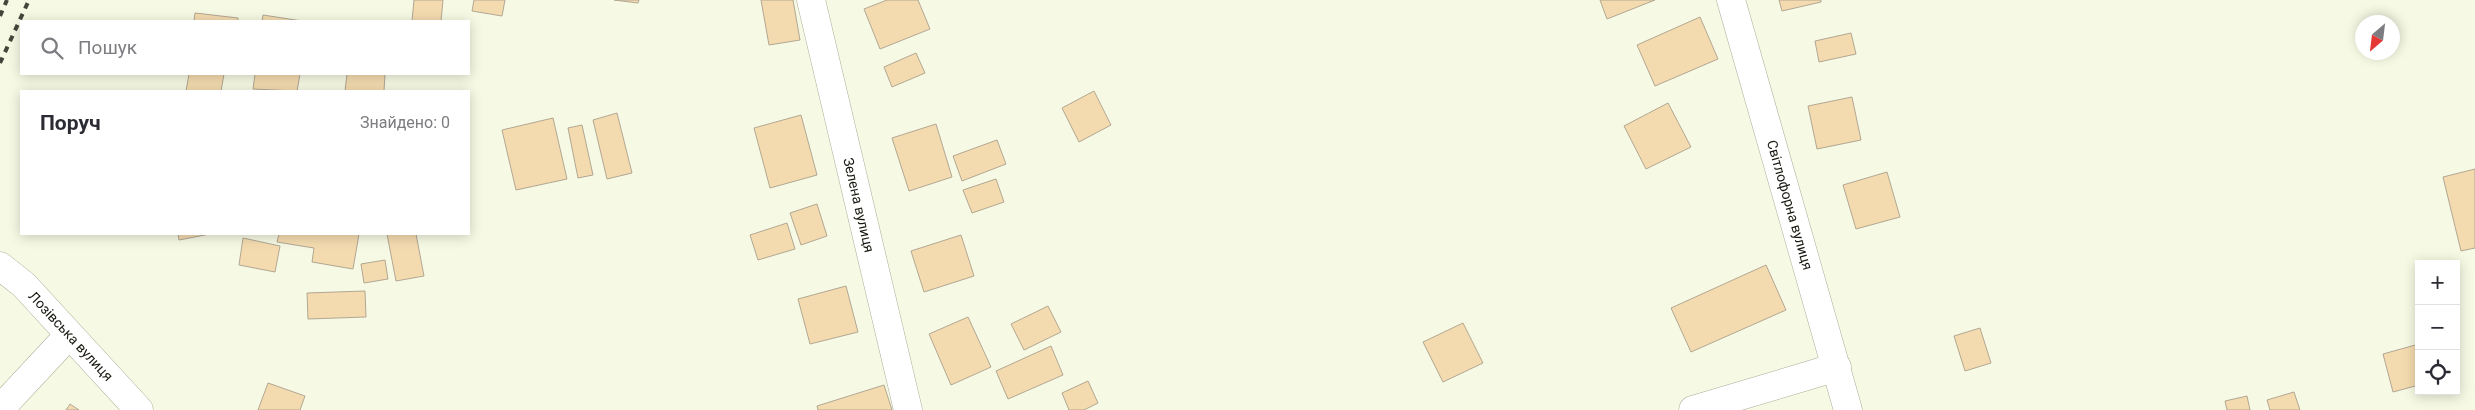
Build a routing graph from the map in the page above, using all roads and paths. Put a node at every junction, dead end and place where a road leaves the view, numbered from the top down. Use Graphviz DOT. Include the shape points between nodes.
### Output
graph roads {
  1 [pos="811,0"];
  2 [pos="1731,0"];
  3 [pos="0,266"];
  4 [pos="69,335"];
  5 [pos="1837,367"];
  6 [pos="0,409"];
  7 [pos="139,410"];
  8 [pos="908,410"];
  9 [pos="1694,410"];
  10 [pos="1848,410"];
  1 -- 8 [label="street, Зелена вулиця"];
  2 -- 5 [label="street, Світлофорна вулиця"];
  3 -- 4 [label="street, Лозівська вулиця" via="24,285"];
  4 -- 6 [label="street"];
  4 -- 7 [label="street, Лозівська вулиця"];
  5 -- 9 [label="street"];
  5 -- 10 [label="street, Світлофорна вулиця"];
}
